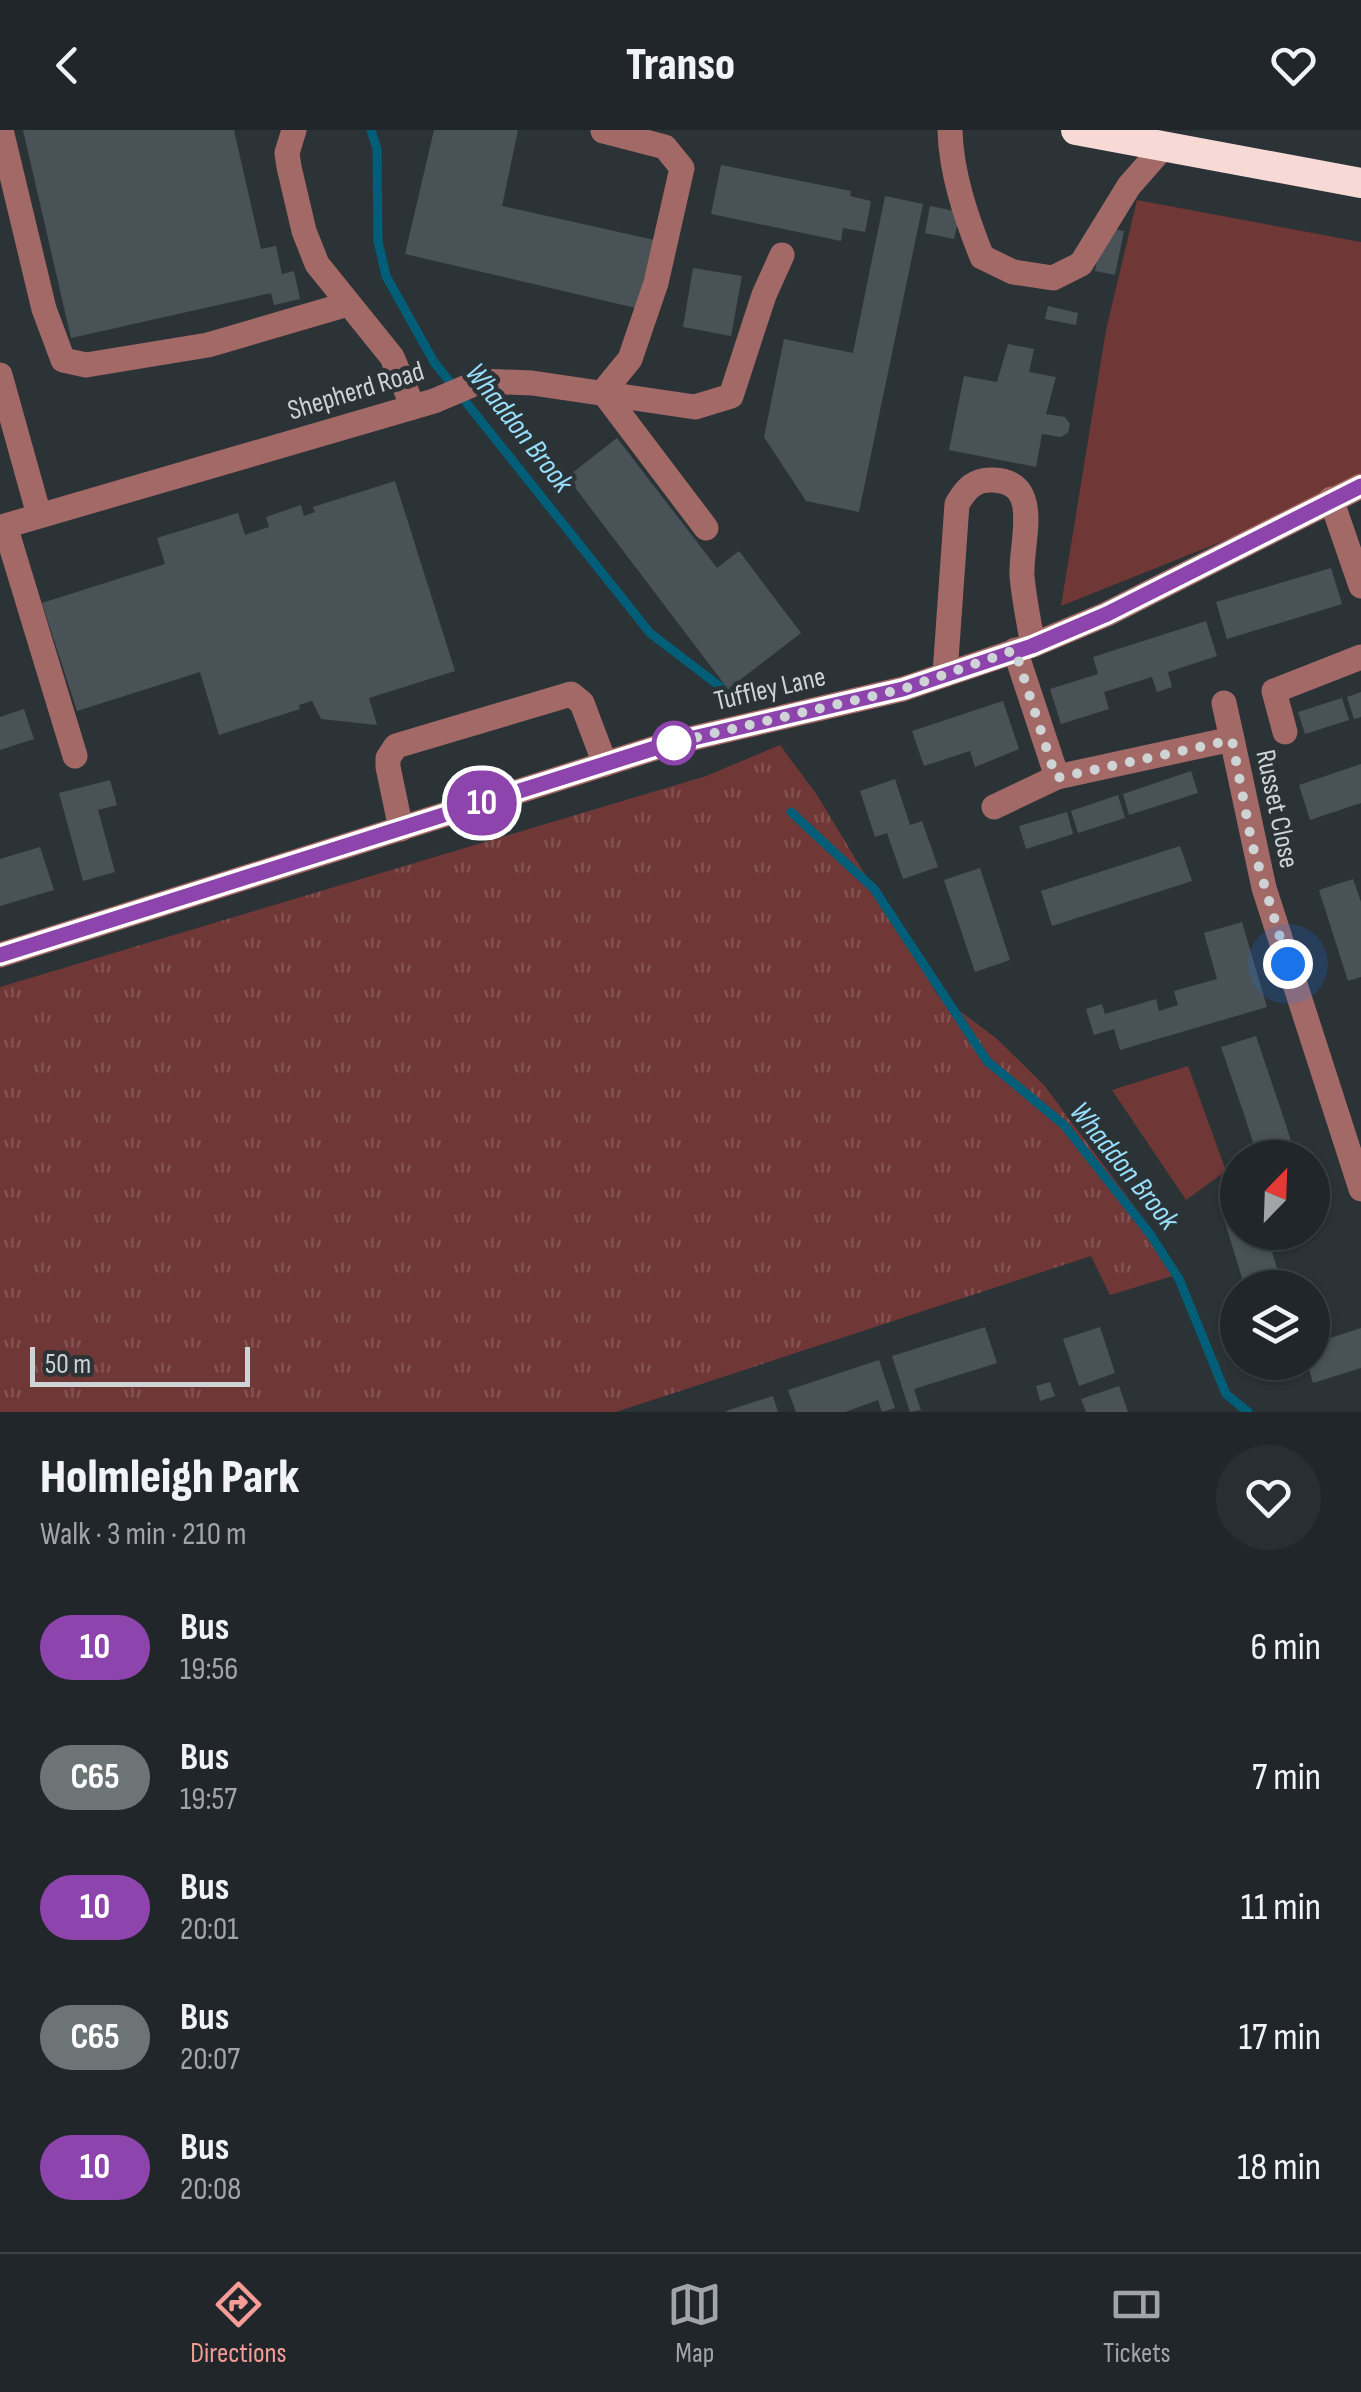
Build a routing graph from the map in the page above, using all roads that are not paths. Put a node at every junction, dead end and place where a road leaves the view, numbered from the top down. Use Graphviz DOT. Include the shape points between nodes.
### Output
graph roads {
  1 [pos="1,130"];
  2 [pos="294,130"];
  3 [pos="950,130"];
  4 [pos="1076,130"];
  5 [pos="603,132"];
  6 [pos="1165,145"];
  7 [pos="1361,182"];
  8 [pos="782,256"];
  9 [pos="348,304"];
  10 [pos="0,376"];
  11 [pos="602,392"];
  12 [pos="423,404"];
  13 [pos="7,431"];
  14 [pos="1361,486"];
  15 [pos="1332,499"];
  16 [pos="39,515"];
  17 [pos="706,528"];
  18 [pos="1361,586"];
  19 [pos="1024,648"];
  20 [pos="1361,658"];
  21 [pos="945,674"];
  22 [pos="1224,703"];
  23 [pos="1285,732"];
  24 [pos="1232,740"];
  25 [pos="76,756"];
  26 [pos="605,764"];
  27 [pos="1056,778"];
  28 [pos="994,808"];
  29 [pos="401,829"];
  30 [pos="0,955"];
  31 [pos="1361,1188"];
  1 -- 9 [label="street" via="44,309 63,360 86,364 234,339"];
  2 -- 9 [label="street" via="288,167 304,231 317,264"];
  3 -- 6 [label="street" via="967,221 982,257 1013,272 1053,278 1081,264 1129,186"];
  4 -- 6 [label="highway"];
  5 -- 11 [label="street" via="665,147 682,168 656,283 630,358"];
  6 -- 7 [label="highway"];
  8 -- 11 [label="street, Shepherd Road" via="732,396 695,407"];
  9 -- 12 [label="street"];
  10 -- 13 [label="street"];
  11 -- 12 [label="street, Shepherd Road" via="481,380"];
  11 -- 17 [label="street"];
  12 -- 16 [label="street, Shepherd Road"];
  13 -- 16 [label="street"];
  14 -- 15 [label="street, Tuffley Lane"];
  15 -- 18 [label="street"];
  15 -- 19 [label="street, Tuffley Lane" via="1107,614"];
  16 -- 25 [label="street, Shepherd Road" via="6,526"];
  19 -- 21 [label="street, Tuffley Lane"];
  19 -- 21 [label="street" via="1023,497 1007,482 976,482 957,504"];
  19 -- 27 [label="street"];
  20 -- 23 [label="street" via="1274,691"];
  21 -- 26 [label="street, Tuffley Lane"];
  22 -- 24 [label="street"];
  24 -- 27 [label="street, Russet Close"];
  24 -- 31 [label="street, Russet Close" via="1264,888"];
  26 -- 29 [label="street, Tuffley Lane"];
  26 -- 29 [label="street" via="582,704 571,694 396,746 388,767"];
  27 -- 28 [label="street, Russet Close"];
  29 -- 30 [label="street, Tuffley Lane"];
}
